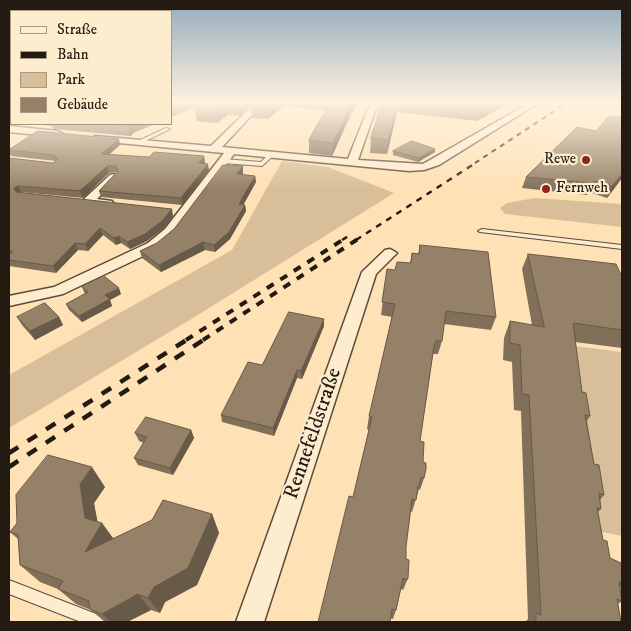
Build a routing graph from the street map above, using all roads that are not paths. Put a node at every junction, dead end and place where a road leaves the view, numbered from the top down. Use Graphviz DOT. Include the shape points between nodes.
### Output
graph roads {
  1 [pos="32,131"];
  2 [pos="163,131"];
  3 [pos="231,131"];
  4 [pos="363,131"];
  5 [pos="486,131"];
  6 [pos="65,135"];
  7 [pos="90,137"];
  8 [pos="139,142"];
  9 [pos="214,149"];
  10 [pos="227,156"];
  11 [pos="352,162"];
  12 [pos="114,176"];
  13 [pos="118,205"];
  14 [pos="171,209"];
  15 [pos="188,211"];
  16 [pos="482,232"];
  17 [pos="622,247"];
  18 [pos="390,253"];
  19 [pos="9,301"];
  20 [pos="9,587"];
  21 [pos="99,622"];
  22 [pos="250,622"];
  1 -- 6 [label="street"];
  2 -- 8 [label="lane"];
  3 -- 9 [label="street"];
  4 -- 11 [label="street"];
  5 -- 11 [label="street" via="424,167"];
  7 -- 8 [label="street"];
  8 -- 9 [label="street"];
  9 -- 10 [label="street"];
  10 -- 11 [label="street" via="271,155"];
  10 -- 15 [label="street"];
  12 -- 13 [label="street" via="83,202"];
  14 -- 15 [label="street"];
  15 -- 19 [label="street" via="153,246 58,291"];
  16 -- 17 [label="lane"];
  18 -- 22 [label="street, Rennefeldstraße" via="369,272"];
  20 -- 21 [label="lane"];
}
